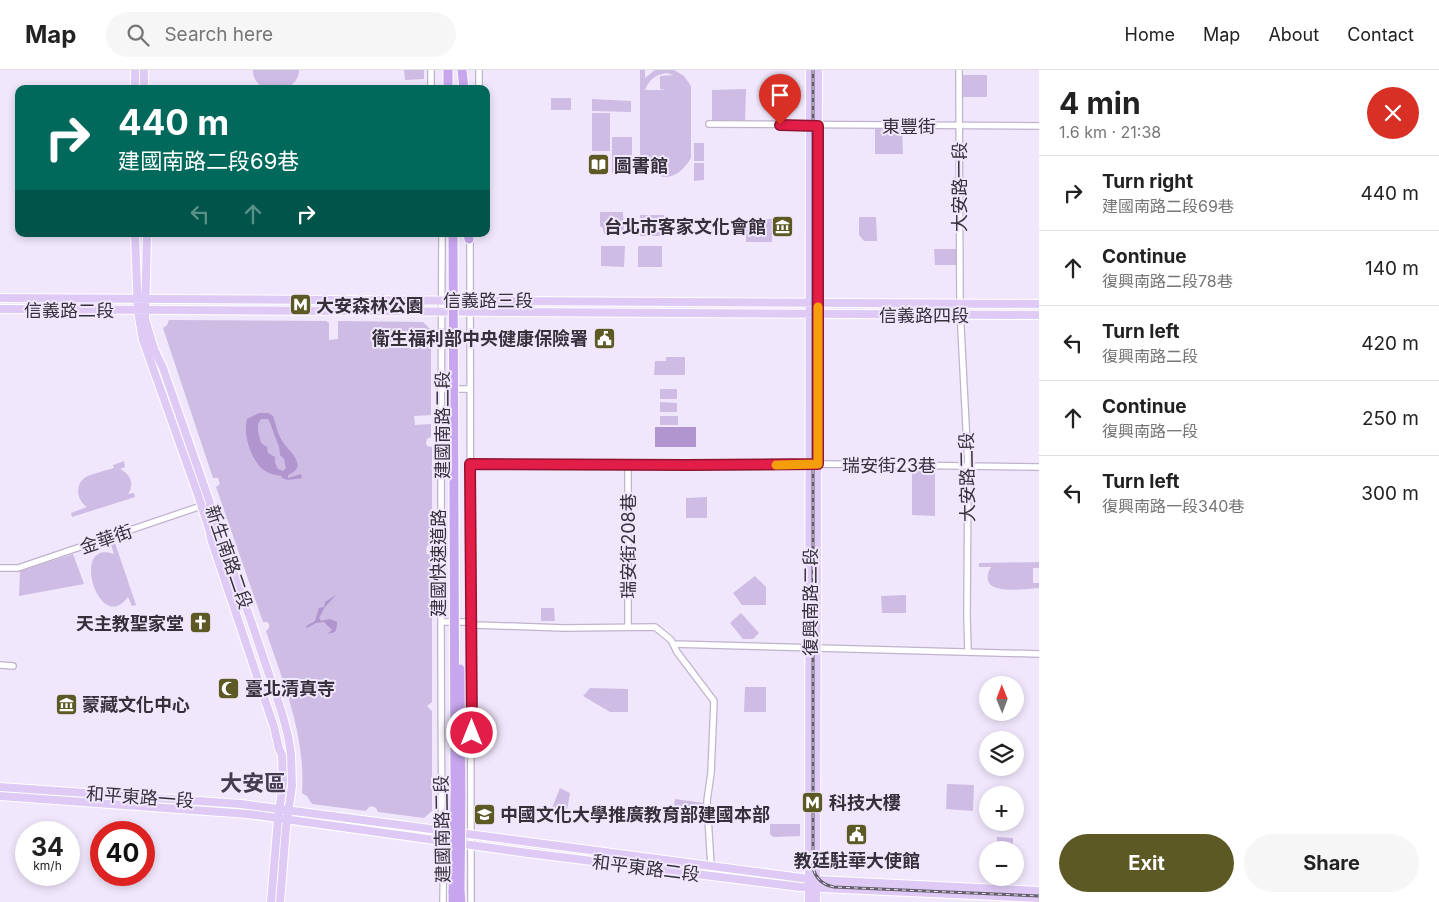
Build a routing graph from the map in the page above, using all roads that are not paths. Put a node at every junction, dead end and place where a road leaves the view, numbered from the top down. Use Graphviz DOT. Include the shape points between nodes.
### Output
graph roads {
  1 [pos="135,70"];
  2 [pos="144,70"];
  3 [pos="431,70"];
  4 [pos="448,70"];
  5 [pos="453,70"];
  6 [pos="460,70"];
  7 [pos="479,70"];
  8 [pos="810,70"];
  9 [pos="818,70"];
  10 [pos="959,70"];
  11 [pos="135,85"];
  12 [pos="144,85"];
  13 [pos="431,85"];
  14 [pos="448,85"];
  15 [pos="453,85"];
  16 [pos="458,85"];
  17 [pos="463,85"];
  18 [pos="479,85"];
  19 [pos="709,124"];
  20 [pos="814,125"];
  21 [pos="959,126"];
  22 [pos="1039,126"];
  23 [pos="135,237"];
  24 [pos="147,237"];
  25 [pos="442,237"];
  26 [pos="453,237"];
  27 [pos="459,237"];
  28 [pos="469,237"];
  29 [pos="0,298"];
  30 [pos="142,299"];
  31 [pos="809,302"];
  32 [pos="960,303"];
  33 [pos="1039,304"];
  34 [pos="442,306"];
  35 [pos="469,306"];
  36 [pos="0,309"];
  37 [pos="816,310"];
  38 [pos="141,311"];
  39 [pos="960,315"];
  40 [pos="1039,315"];
  41 [pos="441,389"];
  42 [pos="469,389"];
  43 [pos="470,464"];
  44 [pos="814,464"];
  45 [pos="628,465"];
  46 [pos="968,465"];
  47 [pos="1039,467"];
  48 [pos="210,503"];
  49 [pos="202,506"];
  50 [pos="0,568"];
  51 [pos="454,575"];
  52 [pos="440,622"];
  53 [pos="472,622"];
  54 [pos="628,627"];
  55 [pos="672,642"];
  56 [pos="814,647"];
  57 [pos="968,652"];
  58 [pos="1039,654"];
  59 [pos="0,665"];
  60 [pos="13,666"];
  61 [pos="0,787"];
  62 [pos="0,796"];
  63 [pos="279,809"];
  64 [pos="289,810"];
  65 [pos="278,819"];
  66 [pos="287,820"];
  67 [pos="444,831"];
  68 [pos="472,835"];
  69 [pos="444,841"];
  70 [pos="472,845"];
  71 [pos="711,866"];
  72 [pos="710,876"];
  73 [pos="813,884"];
  74 [pos="457,891"];
  75 [pos="1039,891"];
  76 [pos="1015,894"];
  77 [pos="1039,898"];
  78 [pos="271,902"];
  79 [pos="280,902"];
  80 [pos="443,902"];
  81 [pos="453,902"];
  82 [pos="460,902"];
  83 [pos="471,902"];
  84 [pos="809,902"];
  85 [pos="816,902"];
  1 -- 11 [label="main road"];
  2 -- 12 [label="main road"];
  3 -- 13 [label="street"];
  4 -- 14 [label="highway"];
  5 -- 15 [label="highway"];
  6 -- 16 [label="highway"];
  6 -- 17 [label="highway"];
  7 -- 18 [label="street"];
  8 -- 20 [label="main road"];
  9 -- 20 [label="main road"];
  10 -- 21 [label="street, 大安路一段"];
  19 -- 20 [label="street, 東豐街"];
  20 -- 21 [label="street, 東豐街"];
  20 -- 31 [label="main road, 復興南路二段"];
  20 -- 37 [label="main road"];
  21 -- 22 [label="street, 東豐街"];
  21 -- 32 [label="street, 大安路一段"];
  23 -- 30 [label="main road"];
  24 -- 30 [label="main road"];
  25 -- 34 [label="street, 建國南路二段"];
  26 -- 51 [label="highway, 建國快速道路, bridge"];
  27 -- 74 [label="highway, 建國快速道路, bridge" via="461,797"];
  28 -- 35 [label="street, 建國南路二段"];
  29 -- 30 [label="main road, 信義路二段"];
  30 -- 34 [label="main road, 信義路三段"];
  30 -- 38 [label="main road, 新生南路二段"];
  31 -- 35 [label="main road, 信義路三段"];
  31 -- 37 [label="main road, 復興南路二段"];
  31 -- 37 [label="main road, 信義路四段"];
  32 -- 33 [label="main road, 信義路四段"];
  32 -- 37 [label="main road, 信義路四段"];
  32 -- 39 [label="street, 大安路二段"];
  34 -- 35 [label="main road, 信義路三段"];
  34 -- 35 [label="main road, 信義路三段"];
  34 -- 38 [label="main road, 信義路三段"];
  34 -- 41 [label="street, 建國南路二段"];
  35 -- 37 [label="main road, 信義路三段"];
  35 -- 42 [label="street, 建國南路二段"];
  36 -- 38 [label="main road, 信義路二段"];
  37 -- 39 [label="main road, 信義路四段"];
  37 -- 44 [label="main road, 復興南路二段"];
  38 -- 48 [label="main road, 新生南路二段"];
  38 -- 49 [label="main road, 新生南路二段" via="146,349"];
  39 -- 40 [label="main road, 信義路四段"];
  39 -- 46 [label="street, 大安路二段"];
  41 -- 42 [label="street"];
  41 -- 52 [label="street, 建國南路二段"];
  42 -- 43 [label="street, 建國南路二段"];
  43 -- 45 [label="street, 瑞安街23巷"];
  43 -- 53 [label="street, 建國南路二段"];
  44 -- 45 [label="street, 瑞安街23巷"];
  44 -- 46 [label="street, 瑞安街23巷"];
  44 -- 56 [label="main road, 復興南路二段"];
  45 -- 54 [label="street, 瑞安街208巷"];
  46 -- 47 [label="street, 瑞安街23巷"];
  46 -- 57 [label="street, 大安路二段"];
  48 -- 49 [label="street, 金華街"];
  48 -- 64 [label="main road, 新生南路二段" via="282,713 291,754"];
  49 -- 50 [label="street, 金華街" via="18,568"];
  49 -- 63 [label="main road, 新生南路二段" via="282,755 283,783"];
  51 -- 67 [label="highway, bridge" via="450,606 450,801"];
  51 -- 74 [label="highway, 建國快速道路, bridge"];
  52 -- 53 [label="street"];
  52 -- 67 [label="street, 建國南路二段"];
  53 -- 54 [label="street" via="475,625"];
  53 -- 68 [label="street, 建國南路二段"];
  54 -- 55 [label="street" via="655,627"];
  55 -- 56 [label="street"];
  55 -- 71 [label="street" via="676,652 714,701 707,801"];
  56 -- 57 [label="street"];
  56 -- 73 [label="main road, 復興南路二段"];
  57 -- 58 [label="street"];
  59 -- 60 [label="street"];
  61 -- 63 [label="main road, 和平東路一段"];
  62 -- 65 [label="main road, 和平東路一段"];
  63 -- 64 [label="main road, 和平東路二段"];
  63 -- 65 [label="main road, 新生南路二段"];
  64 -- 66 [label="main road, 新生南路二段"];
  64 -- 67 [label="main road, 和平東路二段"];
  65 -- 66 [label="main road, 和平東路二段"];
  65 -- 78 [label="main road, 新生南路二段"];
  66 -- 69 [label="main road, 和平東路二段"];
  66 -- 79 [label="main road, 新生南路二段"];
  67 -- 68 [label="main road, 和平東路二段"];
  67 -- 69 [label="street, 建國南路二段"];
  68 -- 70 [label="street, 建國南路二段"];
  68 -- 71 [label="main road, 和平東路二段"];
  69 -- 70 [label="main road, 和平東路二段"];
  69 -- 80 [label="street, 建國南路二段"];
  70 -- 72 [label="main road, 和平東路二段"];
  70 -- 83 [label="street, 建國南路二段"];
  71 -- 72 [label="street"];
  71 -- 73 [label="main road, 和平東路二段"];
  72 -- 73 [label="main road, 和平東路二段"];
  73 -- 76 [label="main road, 和平東路二段"];
  73 -- 84 [label="main road, 復興南路二段"];
  73 -- 85 [label="main road, 復興南路二段"];
  74 -- 81 [label="highway, 建國快速道路"];
  74 -- 82 [label="highway, 建國快速道路"];
  75 -- 76 [label="main road"];
  76 -- 77 [label="main road"];
}
